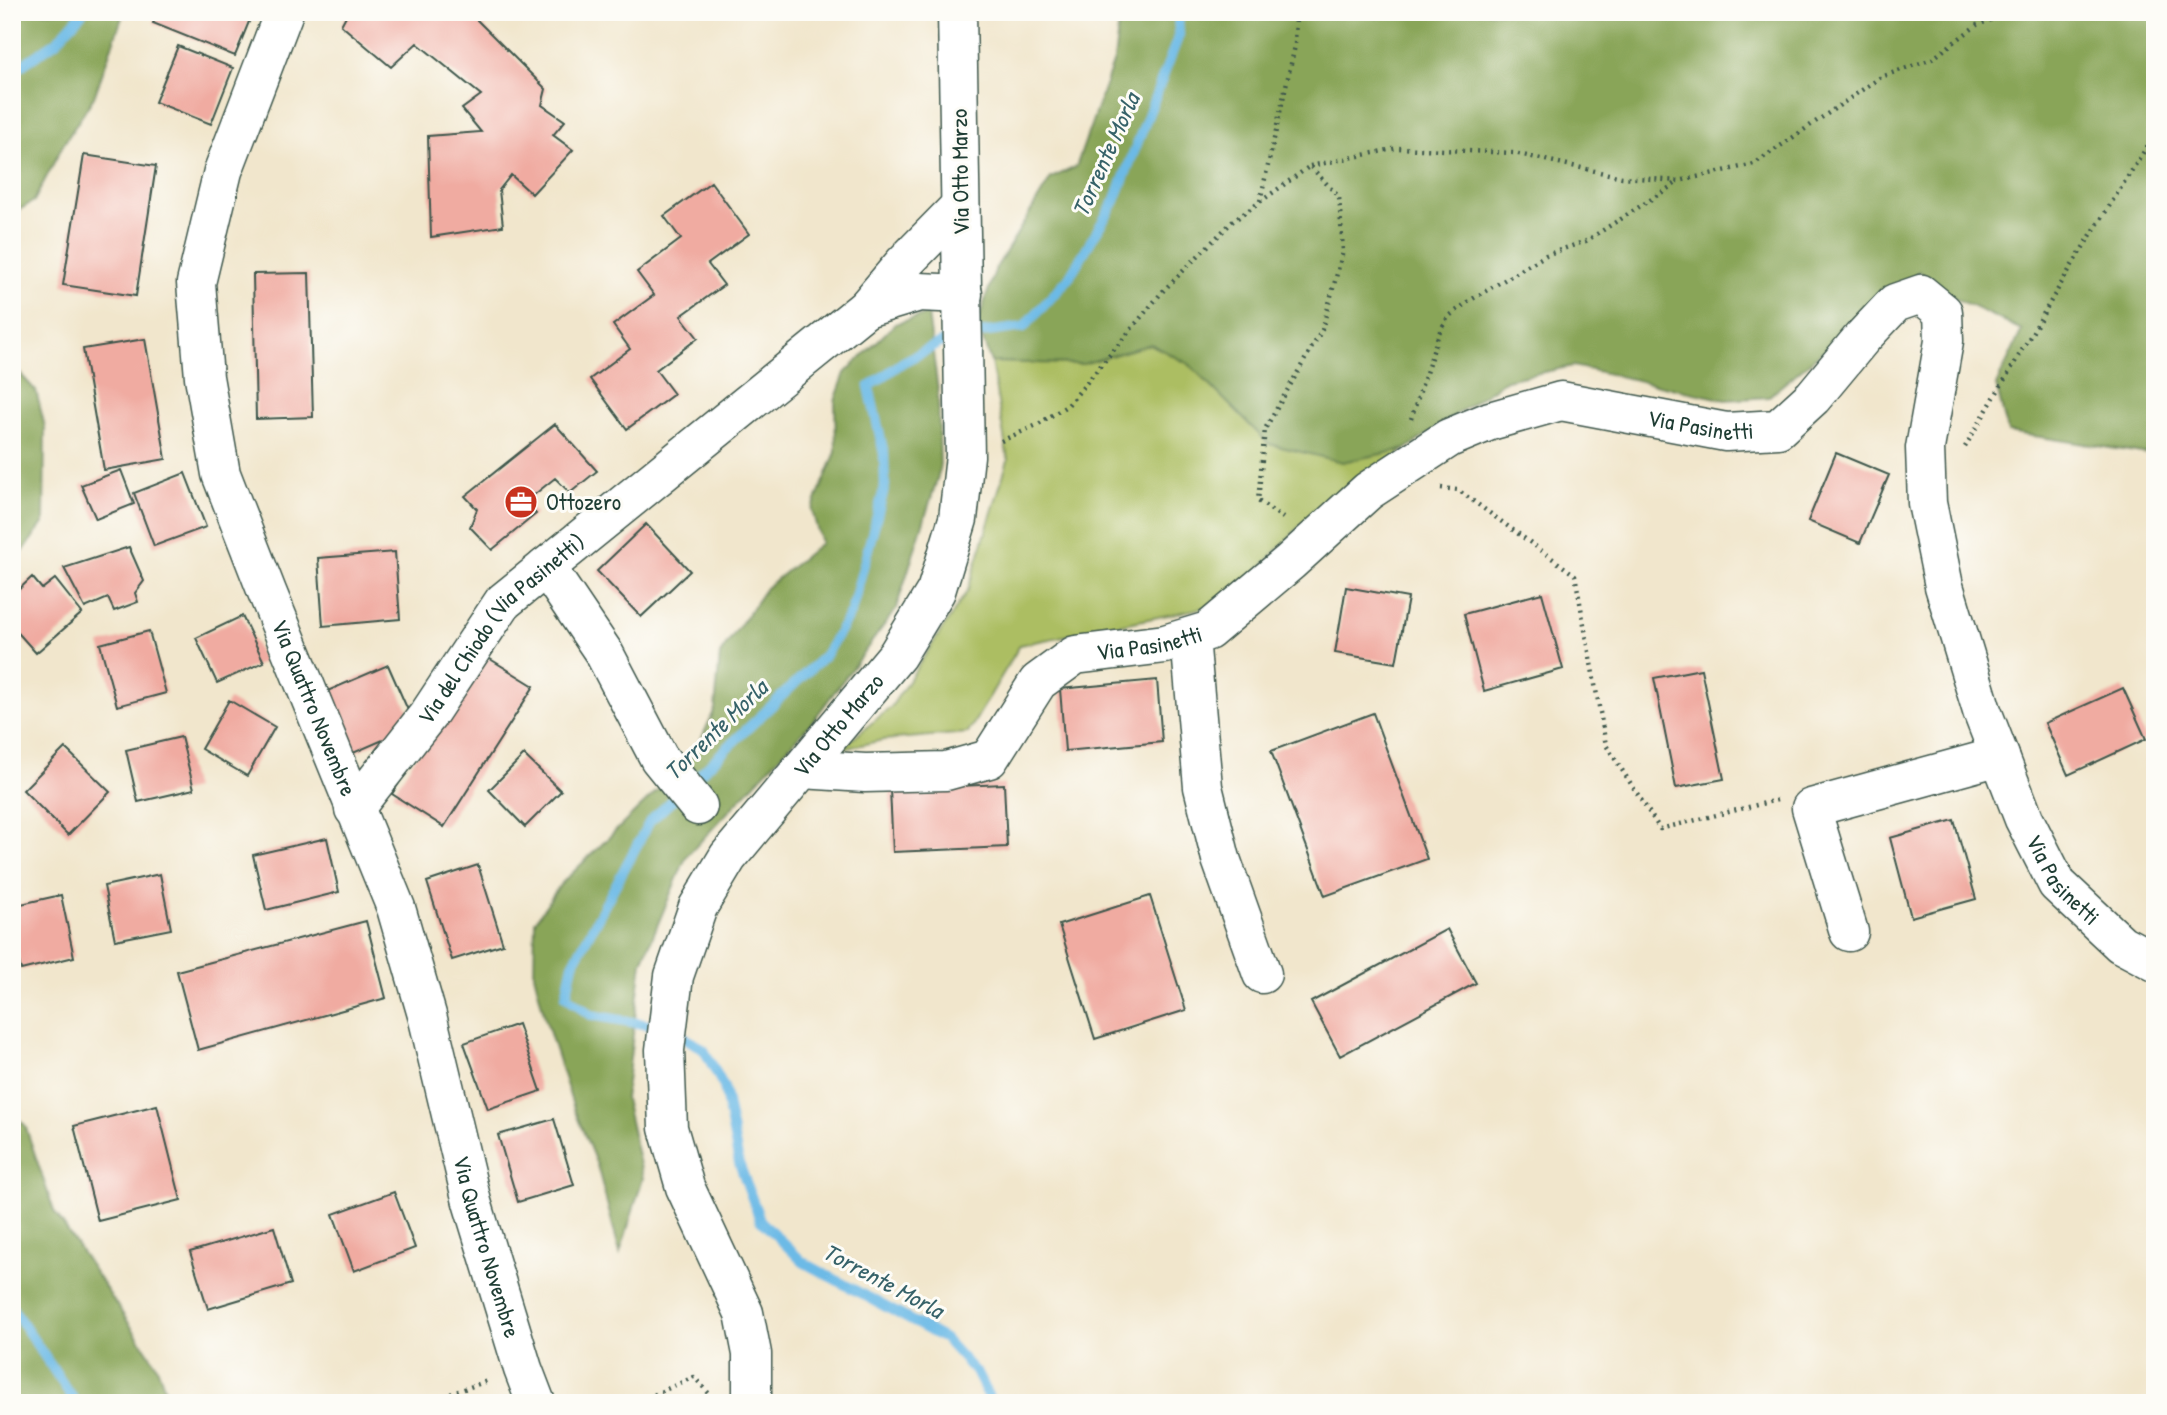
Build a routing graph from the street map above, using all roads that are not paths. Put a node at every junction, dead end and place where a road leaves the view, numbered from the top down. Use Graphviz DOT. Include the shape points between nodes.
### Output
graph roads {
  1 [pos="284,12"];
  2 [pos="957,12"];
  3 [pos="960,206"];
  4 [pos="963,298"];
  5 [pos="866,308"];
  6 [pos="546,567"];
  7 [pos="1190,636"];
  8 [pos="2000,756"];
  9 [pos="802,769"];
  10 [pos="698,806"];
  11 [pos="354,809"];
  12 [pos="1849,932"];
  13 [pos="2155,962"];
  14 [pos="1262,975"];
  15 [pos="529,1386"];
  16 [pos="752,1403"];
  1 -- 11 [label="street, Via Quattro Novembre" via="223,171 196,283 204,377 221,474"];
  2 -- 3 [label="street, Via Otto Marzo"];
  3 -- 4 [label="street, Via Otto Marzo"];
  3 -- 5 [label="street"];
  4 -- 5 [label="street" via="919,292"];
  4 -- 9 [label="street, Via Otto Marzo" via="965,456 958,519 936,591 897,655"];
  5 -- 6 [label="street, Via del Chiodo (Via Pasinetti)"];
  6 -- 10 [label="street" via="604,653 659,758"];
  6 -- 11 [label="street, Via del Chiodo (Via Pasinetti)" via="503,602 428,715"];
  7 -- 8 [label="street, Via Pasinetti" via="1208,631 1368,491 1449,438 1561,401 1726,432 1778,429 1813,397 1895,303 1921,294 1943,312 1944,341 1925,449 1927,503 1944,586"];
  7 -- 9 [label="street, Via Pasinetti" via="1165,644 1075,655 1038,682 989,759 946,771"];
  7 -- 14 [label="street" via="1203,787"];
  8 -- 12 [label="street" via="1811,808"];
  8 -- 13 [label="street, Via Pasinetti" via="2024,819 2057,884 2121,944"];
  9 -- 16 [label="street, Via Otto Marzo" via="728,857 698,907 674,976 665,1051 668,1128 685,1187 744,1313 752,1354"];
  11 -- 15 [label="street, Via Quattro Novembre" via="396,908 427,1015 471,1202"];
}
